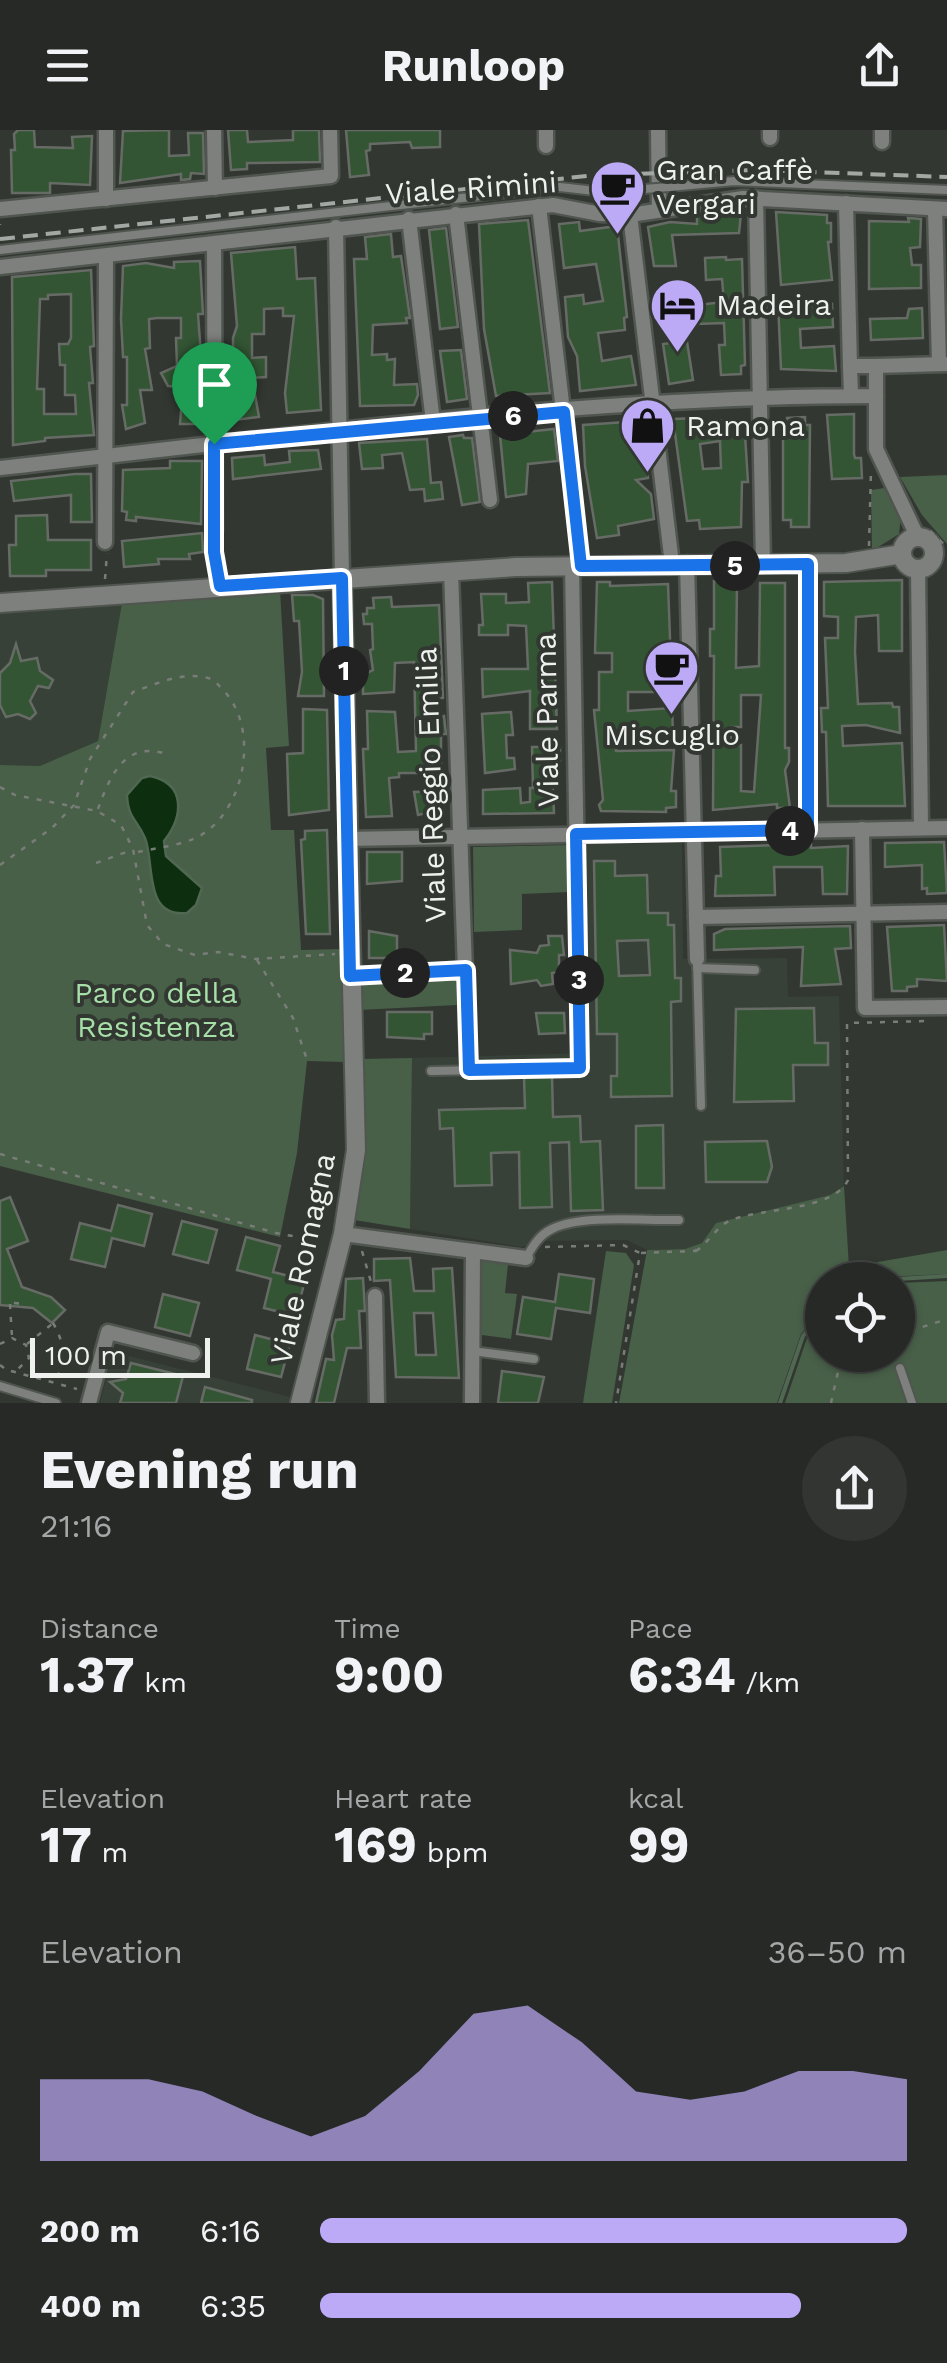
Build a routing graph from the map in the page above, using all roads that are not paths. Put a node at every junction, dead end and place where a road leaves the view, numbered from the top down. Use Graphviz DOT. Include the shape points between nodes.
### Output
graph roads {
  1 [pos="106,130"];
  2 [pos="214,130"];
  3 [pos="330,130"];
  4 [pos="658,130"];
  5 [pos="214,188"];
  6 [pos="947,190"];
  7 [pos="756,198"];
  8 [pos="106,199"];
  9 [pos="846,203"];
  10 [pos="539,206"];
  11 [pos="0,209"];
  12 [pos="941,209"];
  13 [pos="659,210"];
  14 [pos="456,214"];
  15 [pos="630,215"];
  16 [pos="409,219"];
  17 [pos="336,227"];
  18 [pos="214,244"];
  19 [pos="0,250"];
  20 [pos="106,257"];
  21 [pos="0,268"];
  22 [pos="943,364"];
  23 [pos="850,366"];
  24 [pos="876,366"];
  25 [pos="761,396"];
  26 [pos="851,396"];
  27 [pos="876,396"];
  28 [pos="650,405"];
  29 [pos="564,412"];
  30 [pos="480,419"];
  31 [pos="432,422"];
  32 [pos="340,430"];
  33 [pos="214,444"];
  34 [pos="105,456"];
  35 [pos="0,468"];
  36 [pos="490,500"];
  37 [pos="215,531"];
  38 [pos="918,538"];
  39 [pos="105,542"];
  40 [pos="902,554"];
  41 [pos="940,556"];
  42 [pos="685,563"];
  43 [pos="757,563"];
  44 [pos="808,564"];
  45 [pos="576,566"];
  46 [pos="918,569"];
  47 [pos="452,571"];
  48 [pos="342,578"];
  49 [pos="0,603"];
  50 [pos="921,828"];
  51 [pos="947,828"];
  52 [pos="862,829"];
  53 [pos="808,830"];
  54 [pos="694,832"];
  55 [pos="576,834"];
  56 [pos="461,836"];
  57 [pos="346,839"];
  58 [pos="947,912"];
  59 [pos="864,914"];
  60 [pos="696,917"];
  61 [pos="697,963"];
  62 [pos="754,970"];
  63 [pos="947,1007"];
  64 [pos="580,1054"];
  65 [pos="469,1063"];
  66 [pos="430,1071"];
  67 [pos="701,1106"];
  68 [pos="679,1220"];
  69 [pos="346,1225"];
  70 [pos="473,1251"];
  71 [pos="526,1258"];
  72 [pos="374,1296"];
  73 [pos="472,1351"];
  74 [pos="193,1354"];
  75 [pos="534,1359"];
  76 [pos="901,1372"];
  77 [pos="0,1386"];
  78 [pos="90,1398"];
  79 [pos="56,1403"];
  80 [pos="300,1403"];
  81 [pos="377,1403"];
  82 [pos="472,1403"];
  83 [pos="912,1403"];
  1 -- 8 [label="street"];
  2 -- 5 [label="street"];
  3 -- 5 [label="street" via="331,176"];
  4 -- 13 [label="street"];
  5 -- 8 [label="street"];
  6 -- 19 [label="lane, bridge" via="734,181 595,191 560,187"];
  7 -- 9 [label="street, Viale Rimini"];
  7 -- 13 [label="street, Viale Rimini"];
  7 -- 25 [label="street"];
  8 -- 11 [label="street"];
  9 -- 12 [label="street, Viale Rimini"];
  9 -- 23 [label="street"];
  10 -- 14 [label="street, Viale Rimini"];
  10 -- 15 [label="street, Viale Rimini"];
  10 -- 29 [label="street, Viale Parma"];
  12 -- 22 [label="street"];
  13 -- 15 [label="street, Viale Rimini"];
  14 -- 16 [label="street, Viale Rimini"];
  14 -- 30 [label="street"];
  15 -- 28 [label="street"];
  16 -- 17 [label="street, Viale Rimini"];
  16 -- 31 [label="street"];
  17 -- 18 [label="street, Viale Rimini"];
  17 -- 32 [label="street, Viale Romagna"];
  18 -- 20 [label="street, Viale Rimini"];
  18 -- 33 [label="street"];
  20 -- 21 [label="street, Viale Rimini"];
  20 -- 34 [label="street"];
  22 -- 24 [label="street"];
  23 -- 24 [label="street"];
  23 -- 26 [label="street"];
  24 -- 27 [label="street"];
  25 -- 26 [label="street"];
  25 -- 28 [label="street"];
  25 -- 43 [label="street"];
  26 -- 27 [label="street"];
  27 -- 38 [label="street" via="876,448"];
  28 -- 29 [label="street"];
  28 -- 42 [label="street"];
  29 -- 30 [label="street"];
  29 -- 45 [label="street, Viale Parma"];
  30 -- 31 [label="street"];
  30 -- 36 [label="street"];
  31 -- 32 [label="street"];
  32 -- 33 [label="street"];
  32 -- 48 [label="street, Viale Romagna"];
  33 -- 34 [label="street"];
  33 -- 37 [label="street"];
  34 -- 35 [label="street"];
  34 -- 39 [label="street"];
  38 -- 40 [label="street"];
  38 -- 41 [label="street"];
  40 -- 44 [label="street"];
  40 -- 46 [label="street"];
  41 -- 46 [label="street"];
  42 -- 43 [label="street"];
  42 -- 45 [label="street"];
  42 -- 54 [label="street"];
  43 -- 44 [label="street"];
  44 -- 53 [label="street"];
  45 -- 47 [label="street"];
  45 -- 55 [label="street, Viale Parma"];
  46 -- 50 [label="street"];
  47 -- 48 [label="street"];
  47 -- 56 [label="street, Viale Reggio Emilia"];
  48 -- 49 [label="street"];
  48 -- 57 [label="street, Viale Romagna"];
  50 -- 51 [label="street"];
  50 -- 52 [label="street"];
  52 -- 53 [label="street"];
  52 -- 59 [label="street"];
  53 -- 54 [label="street"];
  54 -- 55 [label="street"];
  54 -- 60 [label="street"];
  55 -- 56 [label="street"];
  55 -- 64 [label="street, Viale Parma"];
  56 -- 57 [label="street"];
  56 -- 65 [label="street, Viale Reggio Emilia"];
  57 -- 69 [label="street, Viale Romagna"];
  58 -- 59 [label="street"];
  59 -- 60 [label="street"];
  59 -- 63 [label="street" via="866,1016"];
  60 -- 61 [label="street"];
  61 -- 62 [label="lane"];
  61 -- 67 [label="lane"];
  64 -- 65 [label="lane" via="580,1068"];
  65 -- 66 [label="lane"];
  68 -- 71 [label="lane" via="560,1226 544,1234"];
  69 -- 70 [label="street"];
  69 -- 80 [label="street, Viale Romagna"];
  70 -- 71 [label="street"];
  70 -- 73 [label="street"];
  72 -- 81 [label="street"];
  73 -- 75 [label="lane"];
  73 -- 82 [label="street"];
  74 -- 78 [label="street" via="109,1328"];
  76 -- 83 [label="lane"];
  77 -- 79 [label="lane"];
}
